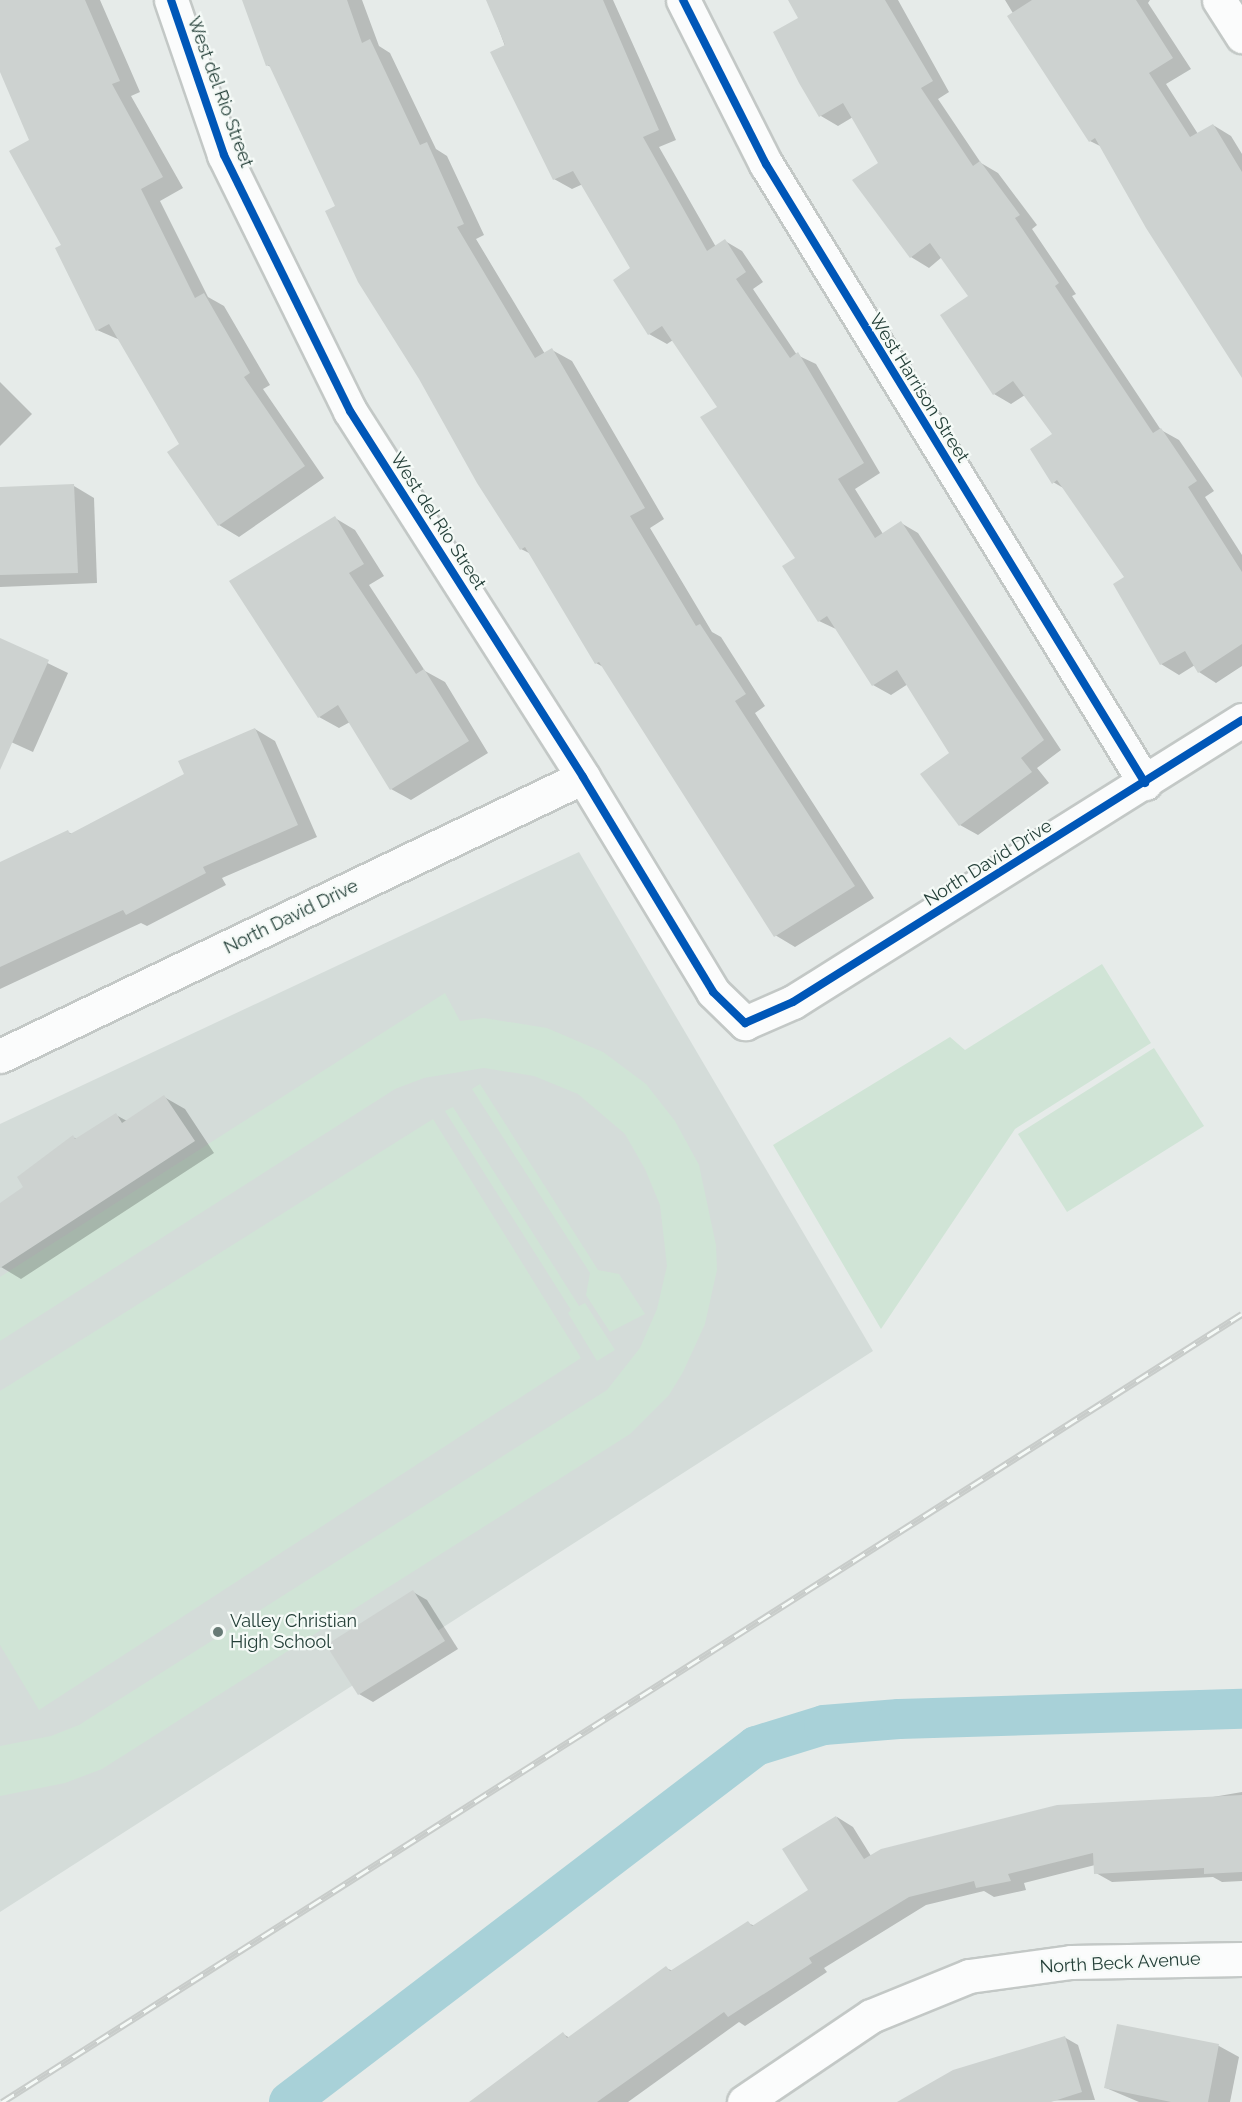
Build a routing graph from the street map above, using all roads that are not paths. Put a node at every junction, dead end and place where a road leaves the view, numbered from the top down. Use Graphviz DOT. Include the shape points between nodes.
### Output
graph roads {
  1 [pos="171,0"];
  2 [pos="683,0"];
  3 [pos="1219,0"];
  4 [pos="1242,36"];
  5 [pos="1242,720"];
  6 [pos="583,777"];
  7 [pos="1145,783"];
  8 [pos="745,1023"];
  9 [pos="0,1056"];
  10 [pos="1242,1959"];
  11 [pos="744,2102"];
  1 -- 6 [label="street, West del Rio Street" via="224,155 350,411"];
  2 -- 7 [label="street, West Harrison Street" via="766,164"];
  3 -- 4 [label="street"];
  5 -- 7 [label="street, North David Drive"];
  6 -- 8 [label="street, West del Rio Street" via="713,992"];
  6 -- 9 [label="street, North David Drive"];
  7 -- 8 [label="street, North David Drive" via="793,1002"];
  10 -- 11 [label="street, North Beck Avenue" via="1071,1962 969,1977 871,2016"];
}
